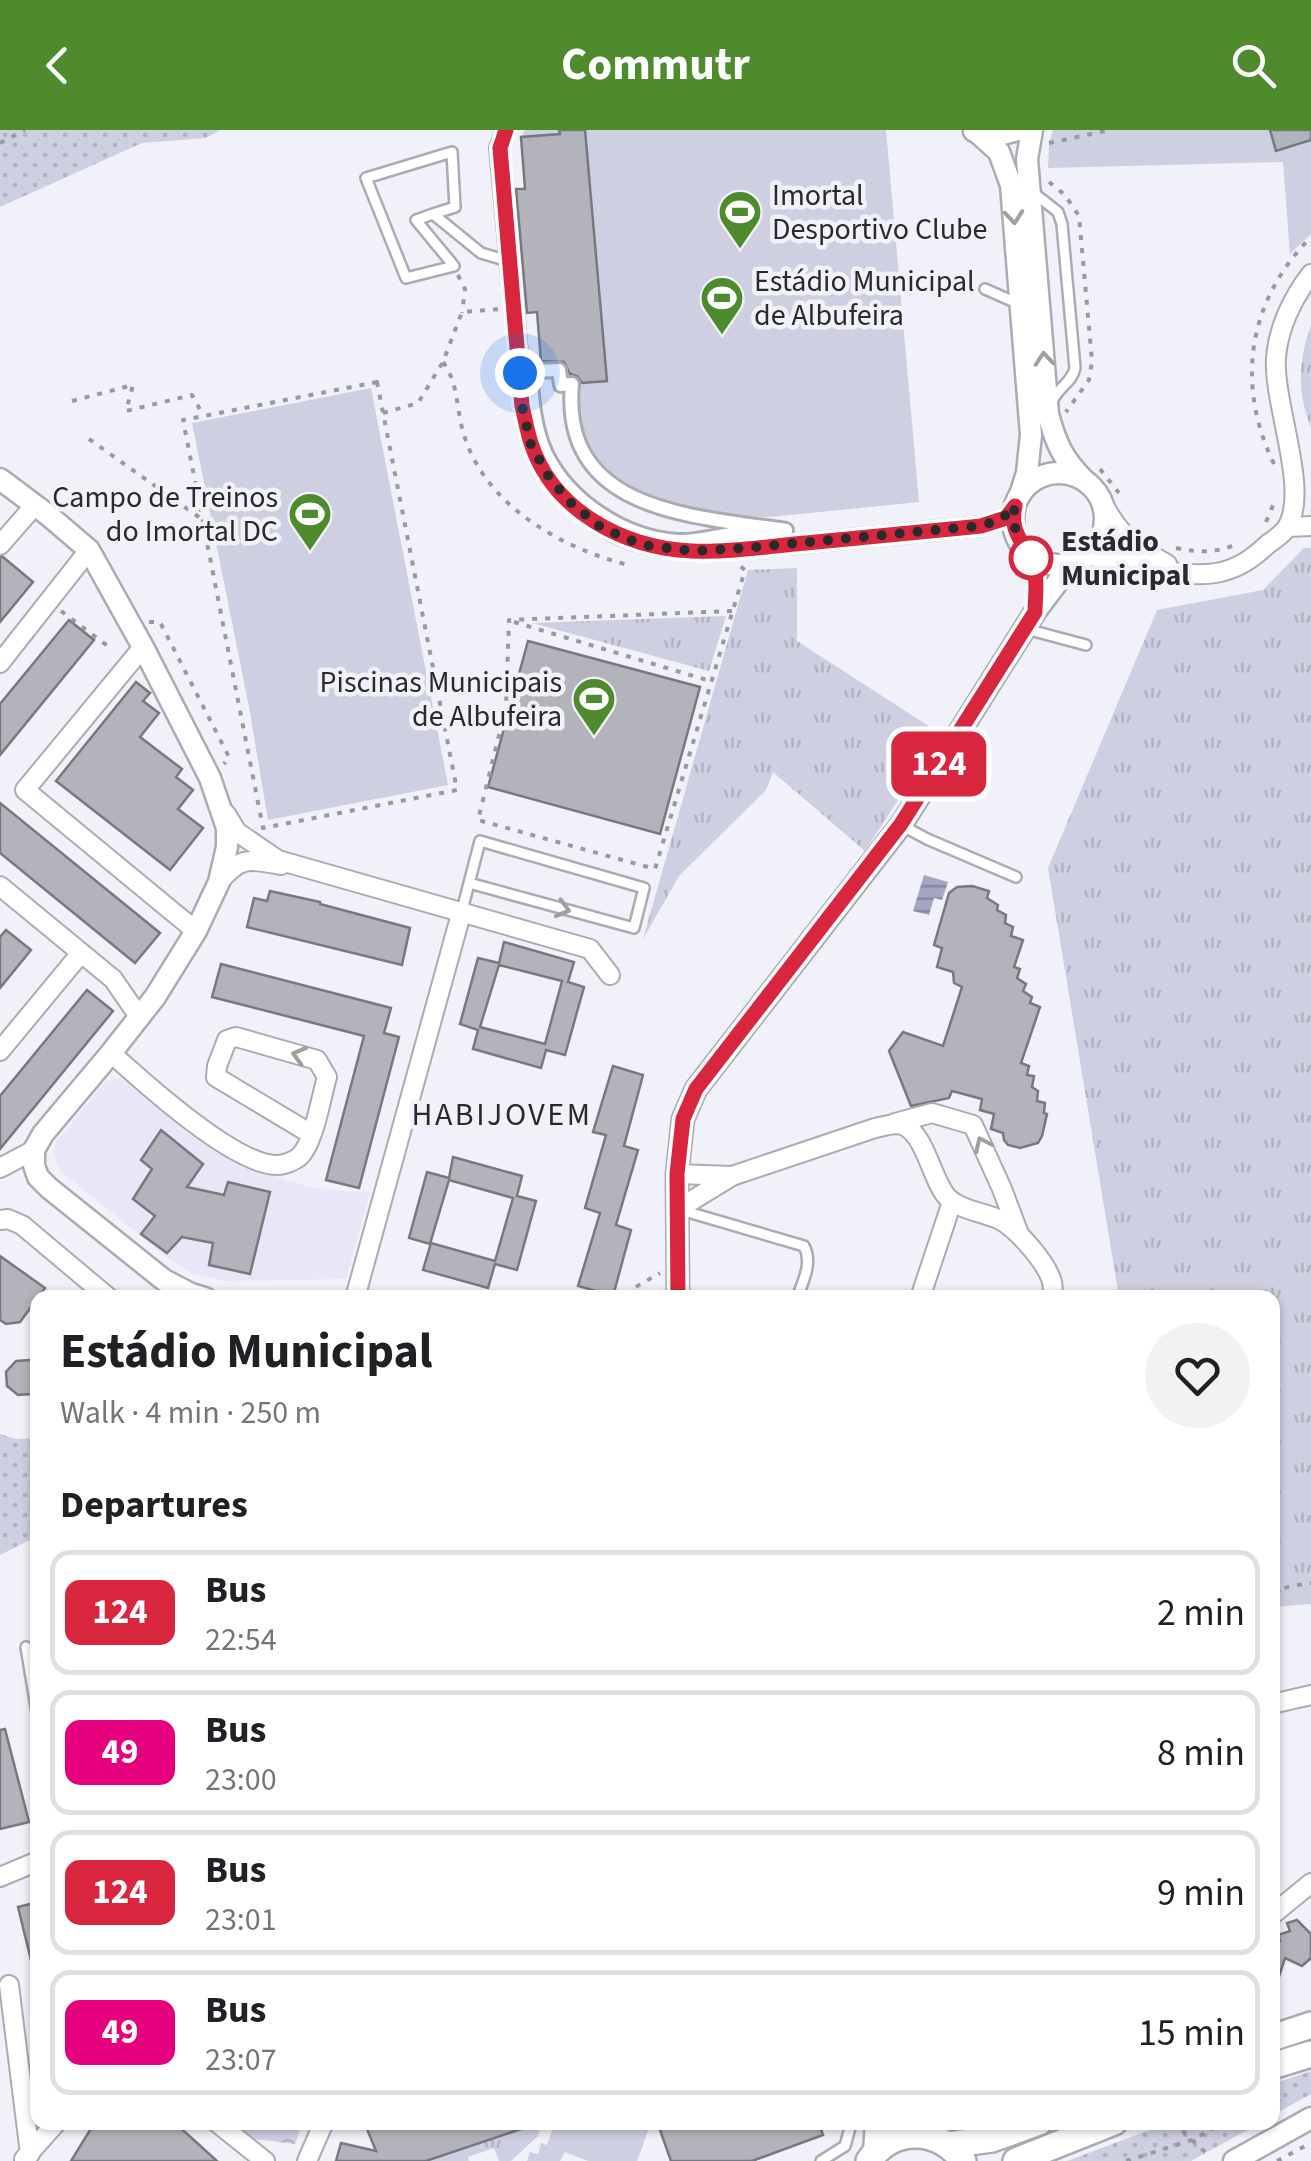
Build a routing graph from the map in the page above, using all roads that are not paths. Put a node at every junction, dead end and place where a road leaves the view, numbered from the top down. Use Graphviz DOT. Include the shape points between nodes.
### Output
graph roads {
  1 [pos="506,130"];
  2 [pos="1018,130"];
  3 [pos="975,131"];
  4 [pos="1042,138"];
  5 [pos="1037,180"];
  6 [pos="433,214"];
  7 [pos="510,262"];
  8 [pos="1311,274"];
  9 [pos="985,289"];
  10 [pos="1021,304"];
  11 [pos="530,370"];
  12 [pos="1057,414"];
  13 [pos="1088,472"];
  14 [pos="0,479"];
  15 [pos="1305,491"];
  16 [pos="1018,500"];
  17 [pos="1113,504"];
  18 [pos="35,505"];
  19 [pos="1311,526"];
  20 [pos="1288,527"];
  21 [pos="0,545"];
  22 [pos="88,550"];
  23 [pos="1029,554"];
  24 [pos="1079,560"];
  25 [pos="1180,572"];
  26 [pos="1030,620"];
  27 [pos="1086,645"];
  28 [pos="143,647"];
  29 [pos="0,662"];
  30 [pos="220,805"];
  31 [pos="901,824"];
  32 [pos="311,871"];
  33 [pos="1016,877"];
  34 [pos="219,882"];
  35 [pos="469,883"];
  36 [pos="0,886"];
  37 [pos="461,914"];
  38 [pos="196,930"];
  39 [pos="80,952"];
  40 [pos="610,976"];
  41 [pos="113,979"];
  42 [pos="155,997"];
  43 [pos="140,1018"];
  44 [pos="0,1051"];
  45 [pos="111,1054"];
  46 [pos="875,1128"];
  47 [pos="311,1134"];
  48 [pos="34,1150"];
  49 [pos="0,1168"];
  50 [pos="677,1174"];
  51 [pos="732,1176"];
  52 [pos="952,1202"];
  53 [pos="678,1209"];
  54 [pos="0,1220"];
  55 [pos="1019,1234"];
  56 [pos="99,1290"];
  57 [pos="175,1290"];
  58 [pos="357,1290"];
  59 [pos="678,1290"];
  60 [pos="800,1290"];
  61 [pos="923,1290"];
  62 [pos="1052,1290"];
  63 [pos="26,1648"];
  64 [pos="30,1671"];
  65 [pos="1311,1695"];
  66 [pos="1280,1702"];
  67 [pos="30,1864"];
  68 [pos="0,1878"];
  69 [pos="1311,1883"];
  70 [pos="1280,1908"];
  71 [pos="9,1985"];
  72 [pos="1311,2025"];
  73 [pos="1280,2035"];
  74 [pos="1311,2054"];
  75 [pos="1280,2064"];
  76 [pos="1311,2118"];
  77 [pos="30,2122"];
  78 [pos="52,2130"];
  79 [pos="226,2130"];
  80 [pos="321,2130"];
  81 [pos="849,2130"];
  82 [pos="875,2130"];
  83 [pos="917,2130"];
  84 [pos="1017,2130"];
  85 [pos="1094,2130"];
  86 [pos="946,2147"];
  87 [pos="35,2154"];
  88 [pos="871,2157"];
  89 [pos="265,2161"];
  90 [pos="307,2161"];
  91 [pos="822,2161"];
  92 [pos="1016,2161"];
  93 [pos="1234,2161"];
  1 -- 7 [label="street" via="500,148"];
  2 -- 3 [label="street" via="995,136"];
  3 -- 10 [label="street, one-way" via="999,152 1012,185"];
  4 -- 5 [label="street" via="1027,155"];
  12 -- 5 [label="street, one-way"];
  5 -- 12 [label="lane" via="1037,198 1058,212 1062,224 1075,368 1054,396"];
  6 -- 6 [label="lane" via="416,220 454,266 406,278 366,178 452,152 455,208"];
  6 -- 7 [label="lane" via="482,253"];
  7 -- 16 [label="street" via="531,445 550,479 602,528 642,545 728,550 981,526 1006,518"];
  8 -- 15 [label="street" via="1286,318 1276,356 1277,391"];
  9 -- 10 [label="lane"];
  10 -- 16 [label="street" via="1031,435"];
  11 -- 11 [label="street" via="536,427 547,455 579,497 602,514 678,541 786,530 671,511 617,488 584,457 570,408 572,384 560,385 559,370"];
  12 -- 13 [label="street" via="1059,449 1067,462"];
  13 -- 16 [label="street" via="1045,474"];
  13 -- 17 [label="street"];
  14 -- 18 [label="street"];
  15 -- 20 [label="street"];
  16 -- 23 [label="street" via="1016,536"];
  17 -- 24 [label="street" via="1098,544"];
  17 -- 25 [label="street" via="1118,530"];
  18 -- 21 [label="street"];
  18 -- 22 [label="street"];
  19 -- 20 [label="street"];
  20 -- 25 [label="street" via="1248,563 1214,573"];
  22 -- 28 [label="street"];
  22 -- 29 [label="street"];
  23 -- 24 [label="street" via="1055,565"];
  23 -- 26 [label="street" via="1036,574"];
  24 -- 25 [label="street" via="1101,556"];
  24 -- 26 [label="street"];
  26 -- 27 [label="lane"];
  26 -- 31 [label="street"];
  28 -- 30 [label="street"];
  28 -- 38 [label="street" via="25,790"];
  30 -- 32 [label="street" via="237,832 278,860"];
  30 -- 34 [label="street" via="227,847"];
  31 -- 33 [label="lane"];
  31 -- 50 [label="street" via="696,1089 683,1119"];
  32 -- 34 [label="street" via="244,860"];
  32 -- 37 [label="street"];
  34 -- 38 [label="street"];
  35 -- 35 [label="lane, one-way" via="634,928 644,888 480,841"];
  35 -- 37 [label="lane"];
  36 -- 39 [label="street"];
  37 -- 40 [label="street" via="590,949"];
  37 -- 58 [label="street"];
  38 -- 42 [label="street"];
  39 -- 41 [label="street"];
  39 -- 44 [label="street"];
  41 -- 42 [label="street"];
  41 -- 43 [label="street"];
  42 -- 43 [label="street"];
  43 -- 45 [label="street"];
  45 -- 47 [label="street" via="248,1157 278,1166 296,1160"];
  45 -- 48 [label="street"];
  46 -- 51 [label="street"];
  46 -- 52 [label="street" via="910,1129"];
  55 -- 46 [label="street, one-way" via="973,1125 932,1112"];
  47 -- 47 [label="street, one-way" via="327,1077 317,1060 227,1040 216,1077"];
  48 -- 49 [label="street"];
  48 -- 57 [label="street" via="38,1177 49,1188"];
  50 -- 51 [label="street"];
  50 -- 53 [label="street"];
  51 -- 53 [label="street"];
  52 -- 55 [label="street" via="1002,1220"];
  52 -- 61 [label="street"];
  53 -- 59 [label="street"];
  53 -- 60 [label="lane" via="804,1246 807,1269"];
  54 -- 56 [label="street" via="22,1225"];
  55 -- 62 [label="street" via="1047,1270"];
  63 -- 64 [label="lane"];
  65 -- 66 [label="street"];
  67 -- 68 [label="street"];
  69 -- 70 [label="street"];
  71 -- 77 [label="street"];
  72 -- 73 [label="main road"];
  74 -- 75 [label="main road"];
  76 -- 93 [label="street"];
  78 -- 87 [label="street"];
  79 -- 89 [label="street"];
  80 -- 90 [label="street"];
  81 -- 91 [label="lane" via="845,2146"];
  82 -- 88 [label="street"];
  83 -- 86 [label="street"];
  84 -- 86 [label="main road"];
  85 -- 92 [label="main road"];
  86 -- 88 [label="main road" via="914,2134 892,2139"];
}
